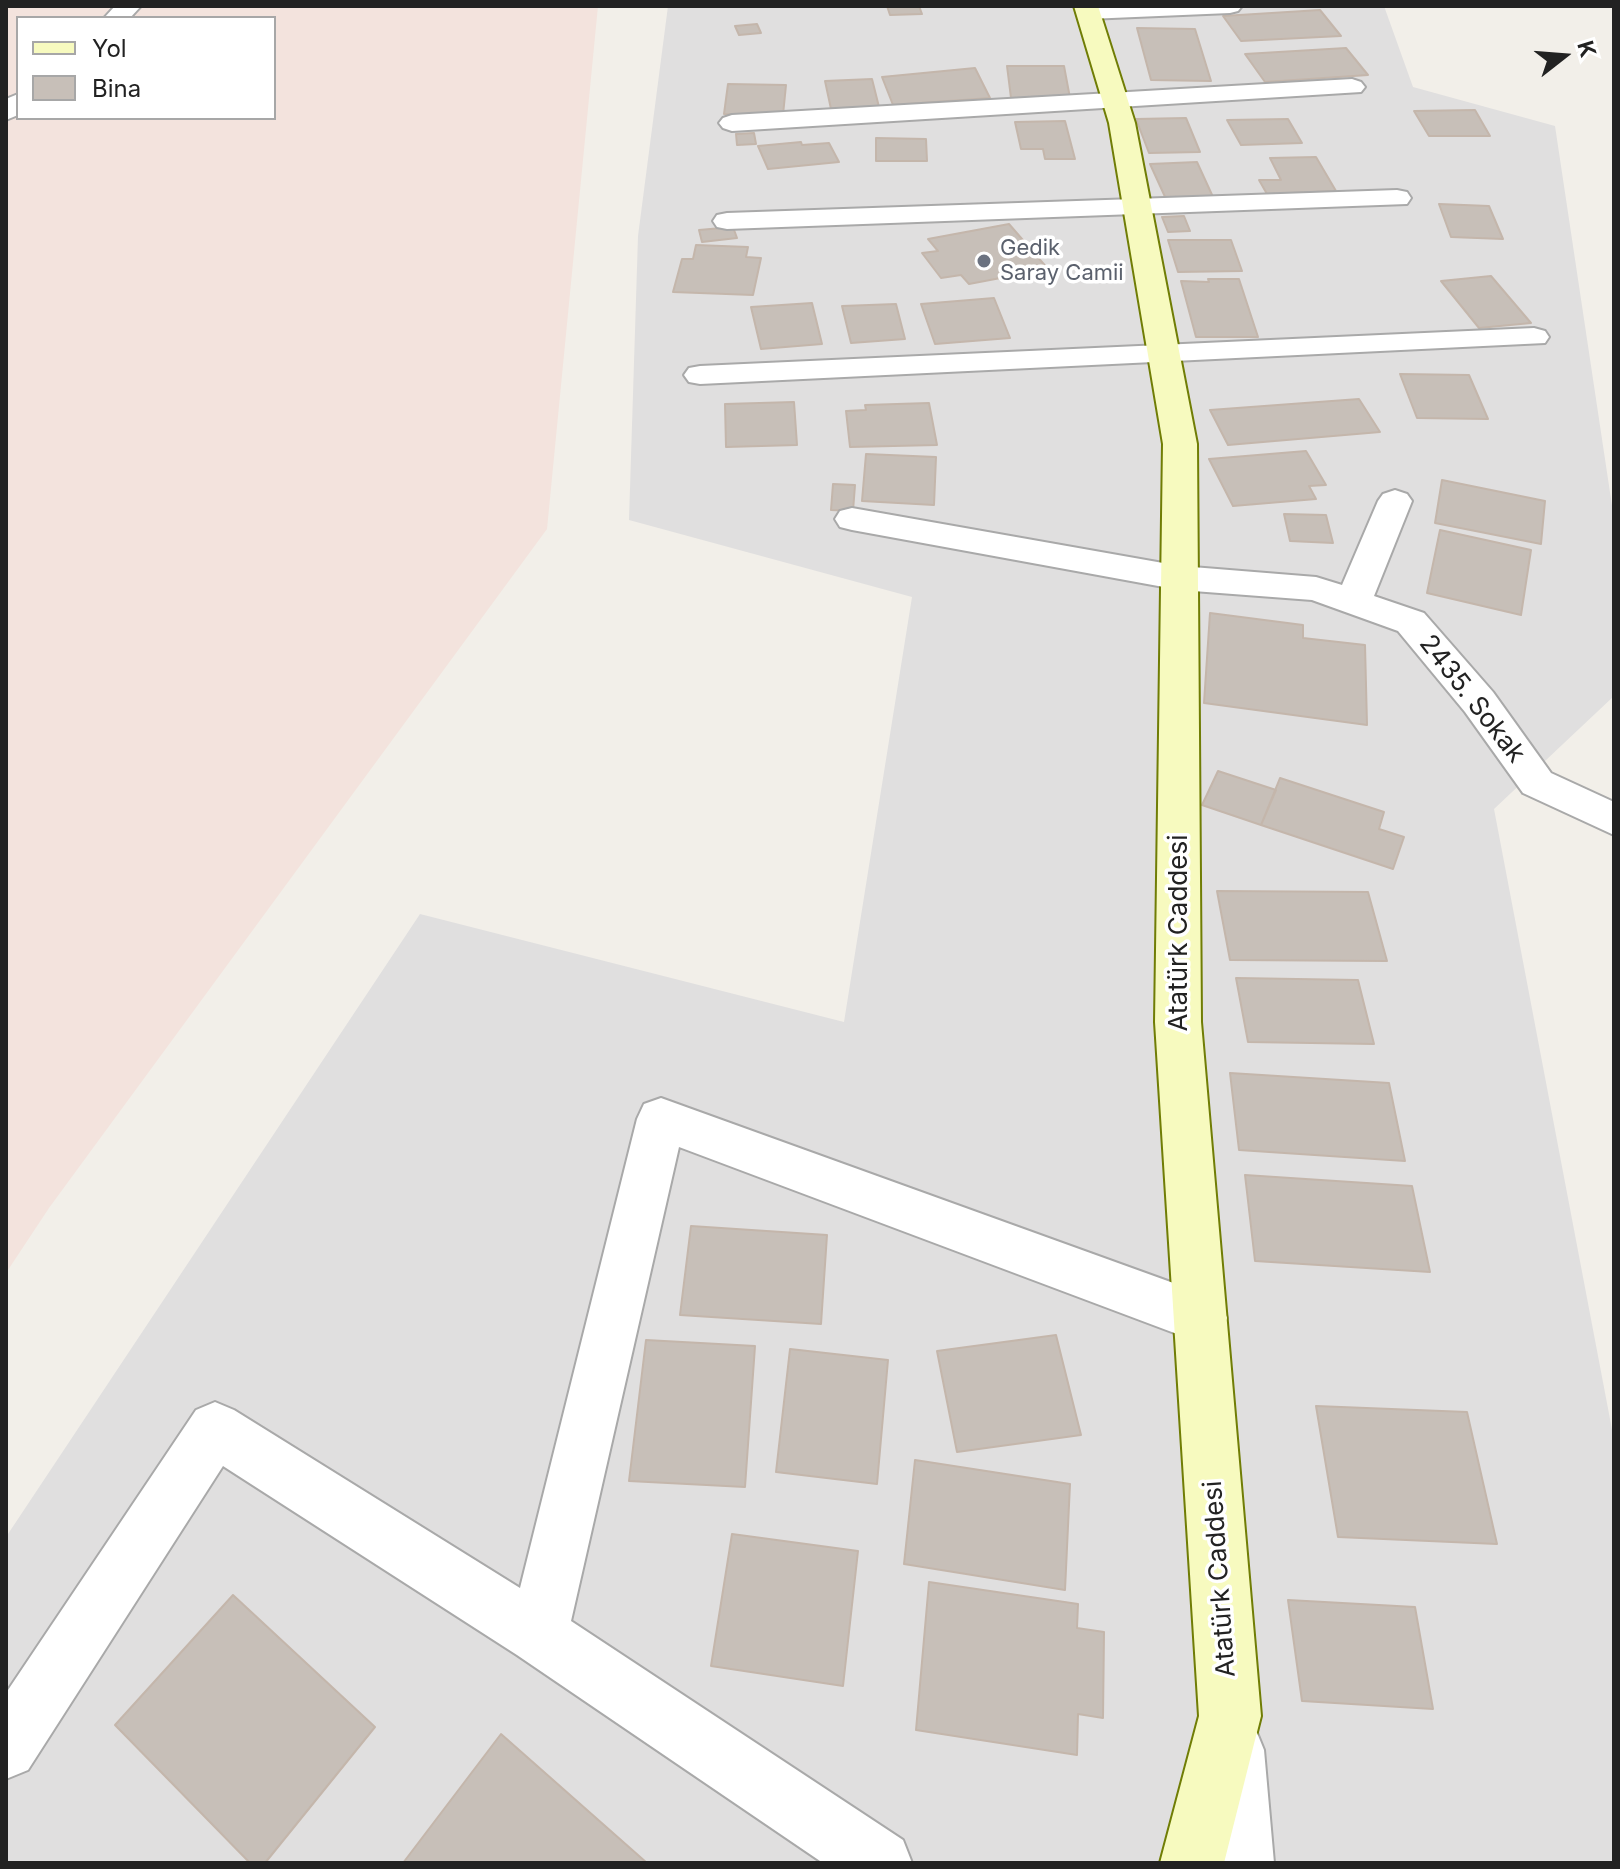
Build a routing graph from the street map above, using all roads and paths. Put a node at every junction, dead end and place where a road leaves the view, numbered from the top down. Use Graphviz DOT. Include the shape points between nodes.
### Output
graph roads {
  1 [pos="1230,6"];
  2 [pos="1087,9"];
  3 [pos="1352,87"];
  4 [pos="1115,102"];
  5 [pos="732,123"];
  6 [pos="1397,198"];
  7 [pos="1137,207"];
  8 [pos="727,221"];
  9 [pos="1534,337"];
  10 [pos="1163,352"];
  11 [pos="700,375"];
  12 [pos="1395,501"];
  13 [pos="852,519"];
  14 [pos="1180,578"];
  15 [pos="1353,602"];
  16 [pos="1614,820"];
  17 [pos="1201,1318"];
  18 [pos="538,1634"];
  19 [pos="1230,1716"];
  20 [pos="6,1748"];
  21 [pos="880,1863"];
  22 [pos="1192,1863"];
  23 [pos="1242,1863"];
  1 -- 2 [label="street"];
  2 -- 4 [label="street, Atatürk Caddesi"];
  3 -- 4 [label="street"];
  4 -- 5 [label="street"];
  4 -- 7 [label="street, Atatürk Caddesi"];
  6 -- 7 [label="street"];
  7 -- 8 [label="street"];
  7 -- 10 [label="street, Atatürk Caddesi"];
  9 -- 10 [label="street"];
  10 -- 11 [label="street"];
  10 -- 14 [label="street, Atatürk Caddesi" via="1180,444"];
  12 -- 15 [label="street"];
  13 -- 14 [label="street, 2435. Sokak"];
  14 -- 15 [label="street, 2435. Sokak" via="1316,589"];
  14 -- 17 [label="street, Atatürk Caddesi" via="1178,1022"];
  15 -- 16 [label="street, 2435. Sokak" via="1411,622 1479,702 1537,783"];
  17 -- 18 [label="street" via="661,1119"];
  17 -- 19 [label="street, Atatürk Caddesi"];
  18 -- 20 [label="street" via="215,1429"];
  18 -- 21 [label="street"];
  19 -- 22 [label="street, Atatürk Caddesi"];
  19 -- 23 [label="street"];
}
